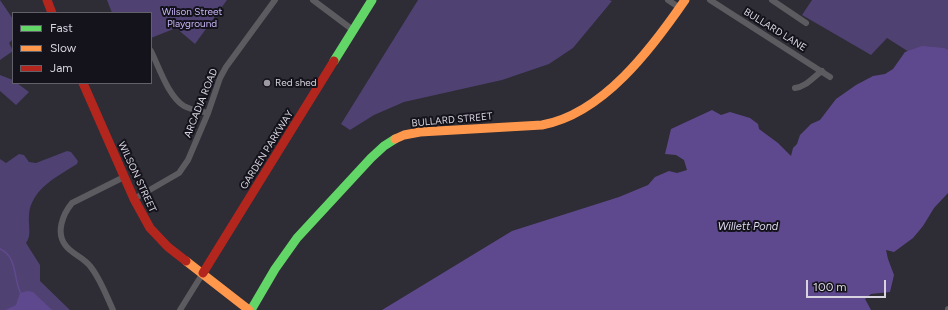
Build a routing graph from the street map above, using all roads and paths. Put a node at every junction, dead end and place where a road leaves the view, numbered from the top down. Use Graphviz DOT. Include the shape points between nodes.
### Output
graph roads {
  1 [pos="47,0"];
  2 [pos="275,0"];
  3 [pos="313,0"];
  4 [pos="372,0"];
  5 [pos="668,0"];
  6 [pos="685,0"];
  7 [pos="710,0"];
  8 [pos="772,0"];
  9 [pos="680,8"];
  10 [pos="52,12"];
  11 [pos="806,23"];
  12 [pos="353,30"];
  13 [pos="152,53"];
  14 [pos="822,72"];
  15 [pos="830,76"];
  16 [pos="83,84"];
  17 [pos="795,88"];
  18 [pos="208,113"];
  19 [pos="124,177"];
  20 [pos="134,199"];
  21 [pos="203,273"];
  22 [pos="113,310"];
  23 [pos="180,310"];
  24 [pos="250,310"];
  1 -- 10 [label="street"];
  2 -- 18 [label="street, ARCADIA ROAD" via="226,67"];
  3 -- 12 [label="street"];
  4 -- 12 [label="street, GARDEN PARKWAY"];
  5 -- 9 [label="street"];
  6 -- 9 [label="street, BULLARD STREET"];
  7 -- 14 [label="street, BULLARD LANE"];
  8 -- 11 [label="street"];
  9 -- 24 [label="street, BULLARD STREET" via="626,73 596,101 576,114 552,123 422,132 400,137 387,144 360,169 291,246"];
  12 -- 21 [label="street, GARDEN PARKWAY"];
  13 -- 18 [label="street" via="179,102 185,107"];
  14 -- 15 [label="street, BULLARD LANE"];
  14 -- 17 [label="street" via="810,82"];
  16 -- 19 [label="street, WILSON STREET"];
  18 -- 20 [label="street, ARCADIA ROAD" via="188,160 179,173"];
  19 -- 20 [label="street, WILSON STREET"];
  19 -- 22 [label="street" via="72,203 62,220 60,231 66,246 91,266"];
  20 -- 21 [label="street, WILSON STREET" via="150,228 161,241"];
  21 -- 23 [label="street, GARDEN PARKWAY"];
  21 -- 24 [label="street, WILSON STREET"];
}
